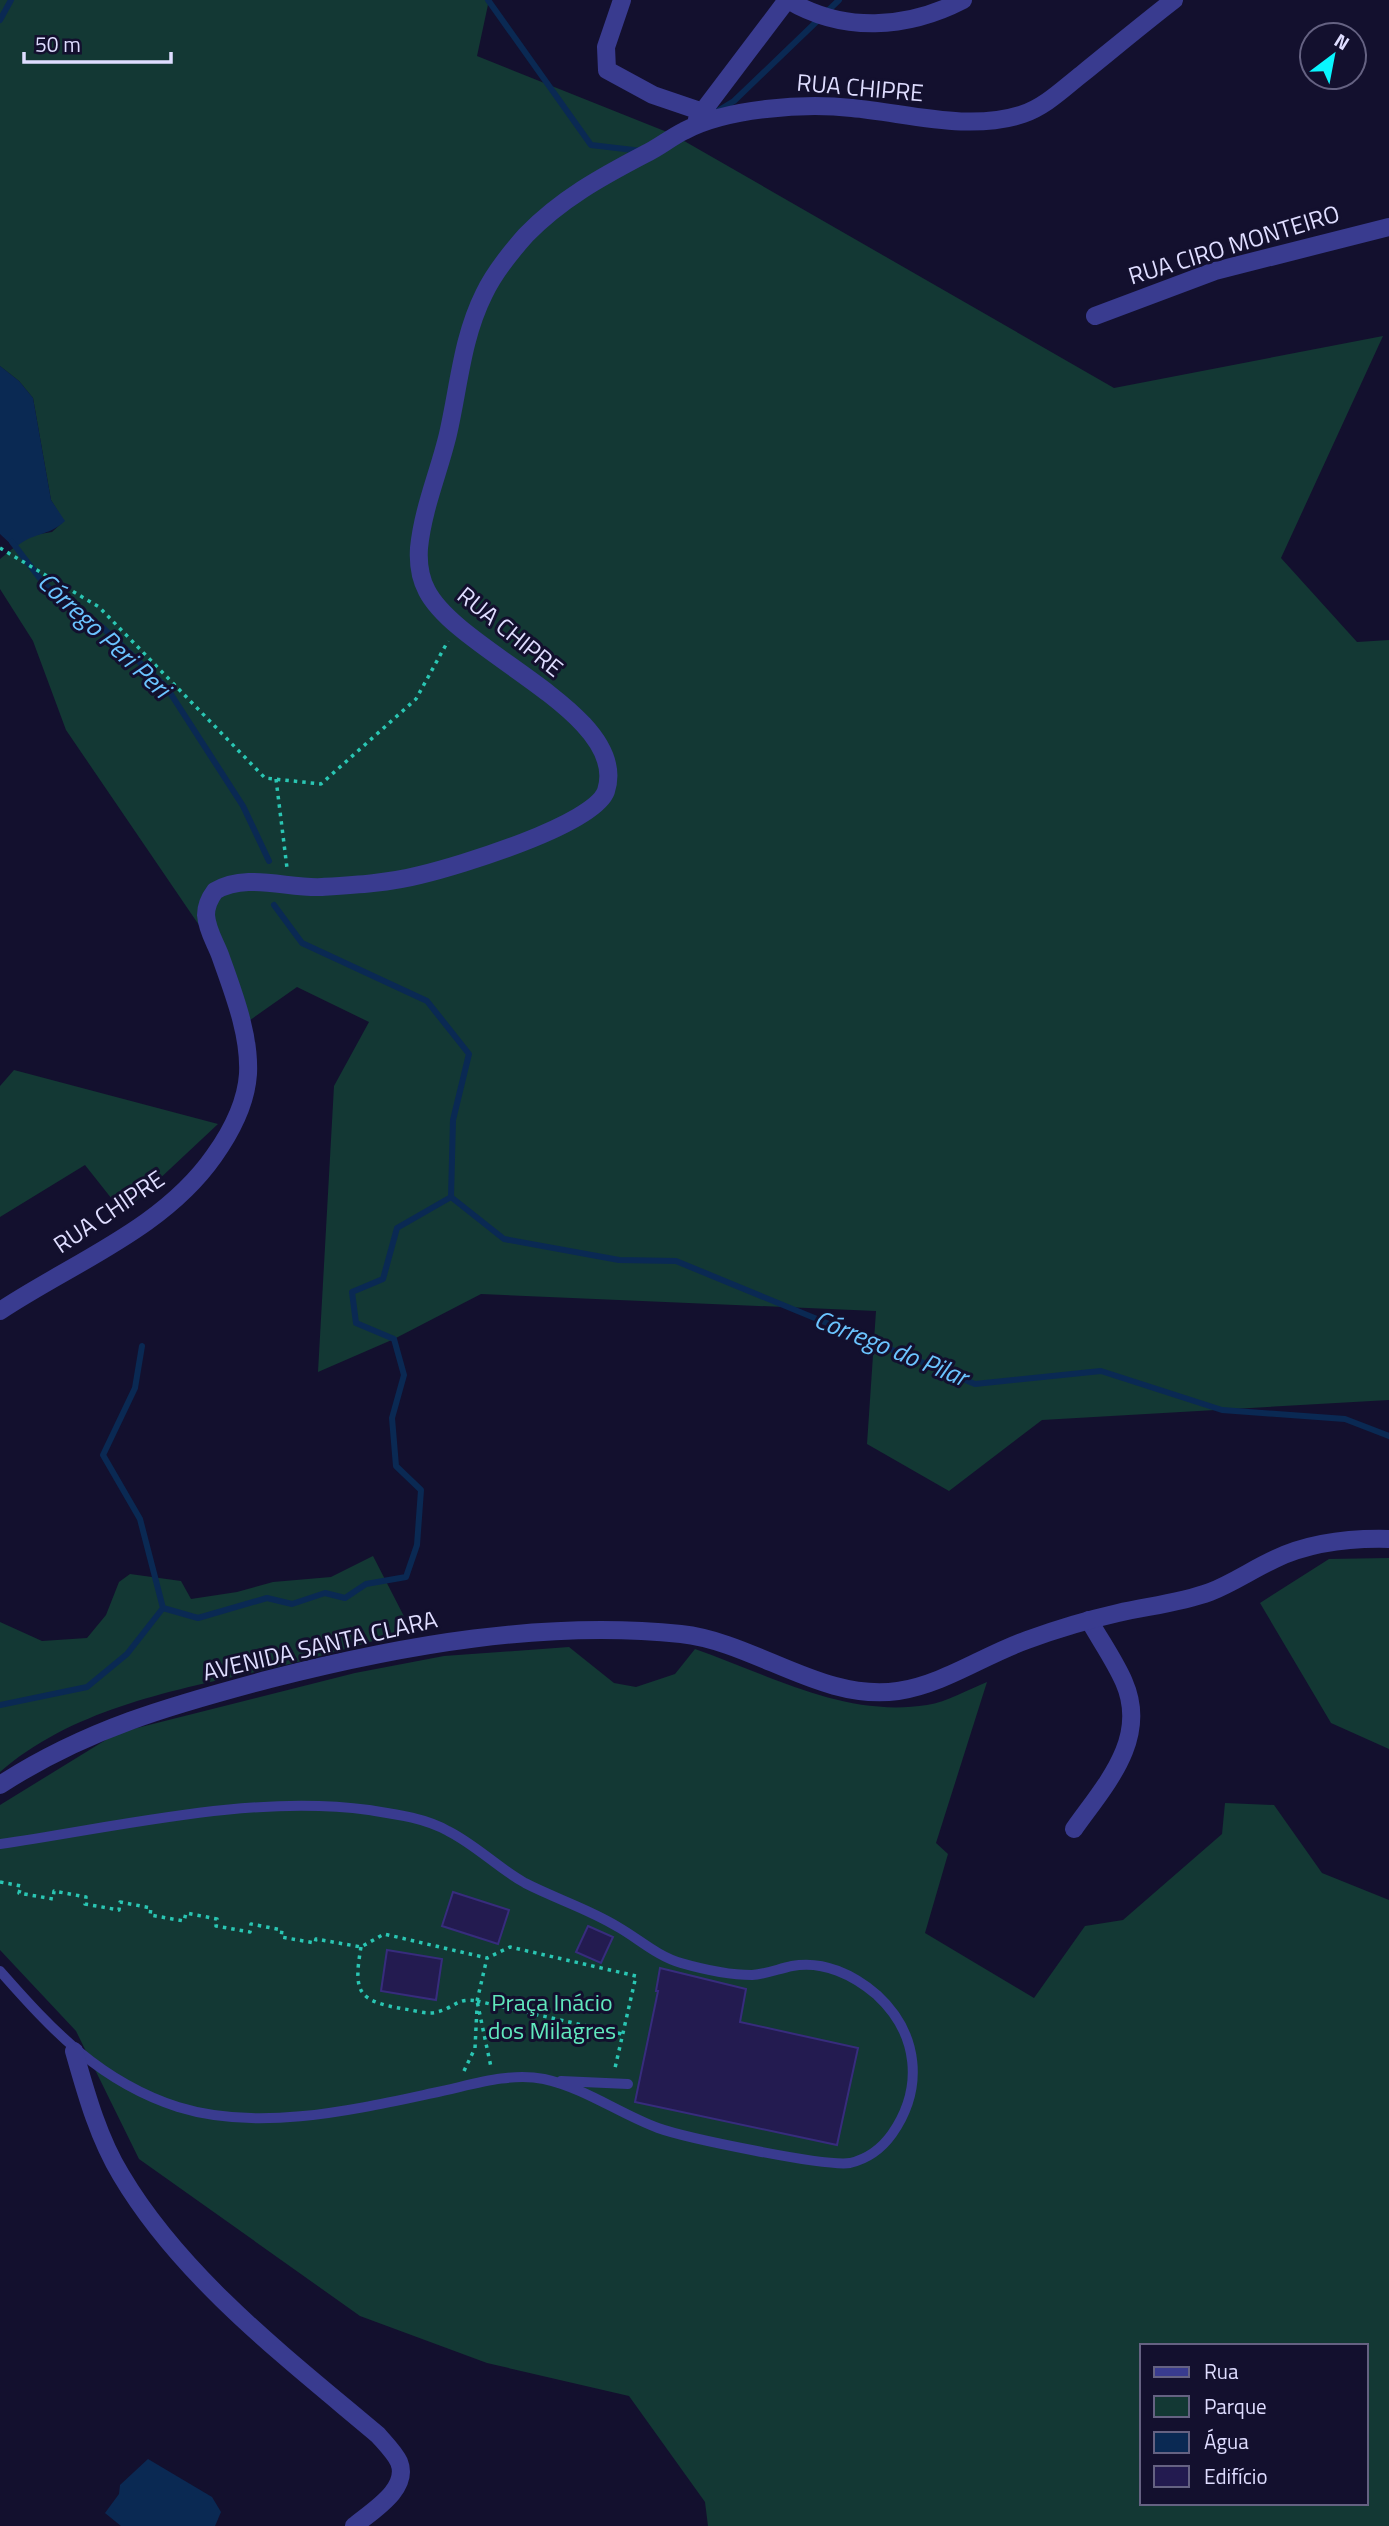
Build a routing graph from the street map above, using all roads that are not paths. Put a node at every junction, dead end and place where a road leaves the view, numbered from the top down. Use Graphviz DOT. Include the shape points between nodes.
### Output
graph roads {
  1 [pos="621,0"];
  2 [pos="788,0"];
  3 [pos="963,0"];
  4 [pos="1174,0"];
  5 [pos="703,112"];
  6 [pos="687,129"];
  7 [pos="1389,227"];
  8 [pos="1095,316"];
  9 [pos="0,1311"];
  10 [pos="1389,1539"];
  11 [pos="1089,1620"];
  12 [pos="0,1785"];
  13 [pos="1074,1829"];
  14 [pos="0,1844"];
  15 [pos="0,1971"];
  16 [pos="74,2051"];
  17 [pos="548,2080"];
  18 [pos="628,2084"];
  19 [pos="354,2526"];
  1 -- 5 [label="street" via="606,47 607,69 653,95"];
  2 -- 3 [label="street" via="816,15 880,26 937,12"];
  2 -- 5 [label="street"];
  4 -- 6 [label="street, RUA CHIPRE" via="1027,114 966,121 846,107 786,106"];
  5 -- 6 [label="street"];
  6 -- 9 [label="street, RUA CHIPRE" via="558,205 509,255 485,291 464,349 448,436 419,546 419,570 427,592 457,626 549,694 596,739 609,768 605,795 593,810 562,825 417,876 315,887 225,885 215,891 207,906 208,929 245,1040 248,1073 243,1101 214,1156 187,1188 126,1236"];
  7 -- 8 [label="street, RUA CIRO MONTEIRO" via="1215,271"];
  10 -- 11 [label="street, AVENIDA SANTA CLARA" via="1356,1538 1315,1545 1279,1557 1212,1591"];
  11 -- 12 [label="street, AVENIDA SANTA CLARA" via="1024,1641 933,1682 896,1691 857,1689 808,1677 712,1639 683,1634 571,1632 443,1642 339,1662 169,1706 66,1746"];
  11 -- 13 [label="street" via="1125,1683 1132,1710 1130,1739 1119,1767"];
  14 -- 17 [label="lane" via="273,1807 365,1810 413,1818 448,1830 527,1884 593,1913 676,1962 739,1975 807,1964 850,1976 879,1997 894,2017 905,2035 914,2067 911,2098 890,2137 865,2158 836,2164 675,2133"];
  15 -- 16 [label="lane"];
  16 -- 17 [label="lane" via="121,2081 177,2106 245,2119 283,2119 493,2079"];
  16 -- 19 [label="street" via="102,2136 120,2174 147,2213 218,2295 378,2435 398,2461 401,2475 397,2488"];
  17 -- 18 [label="lane"];
}
